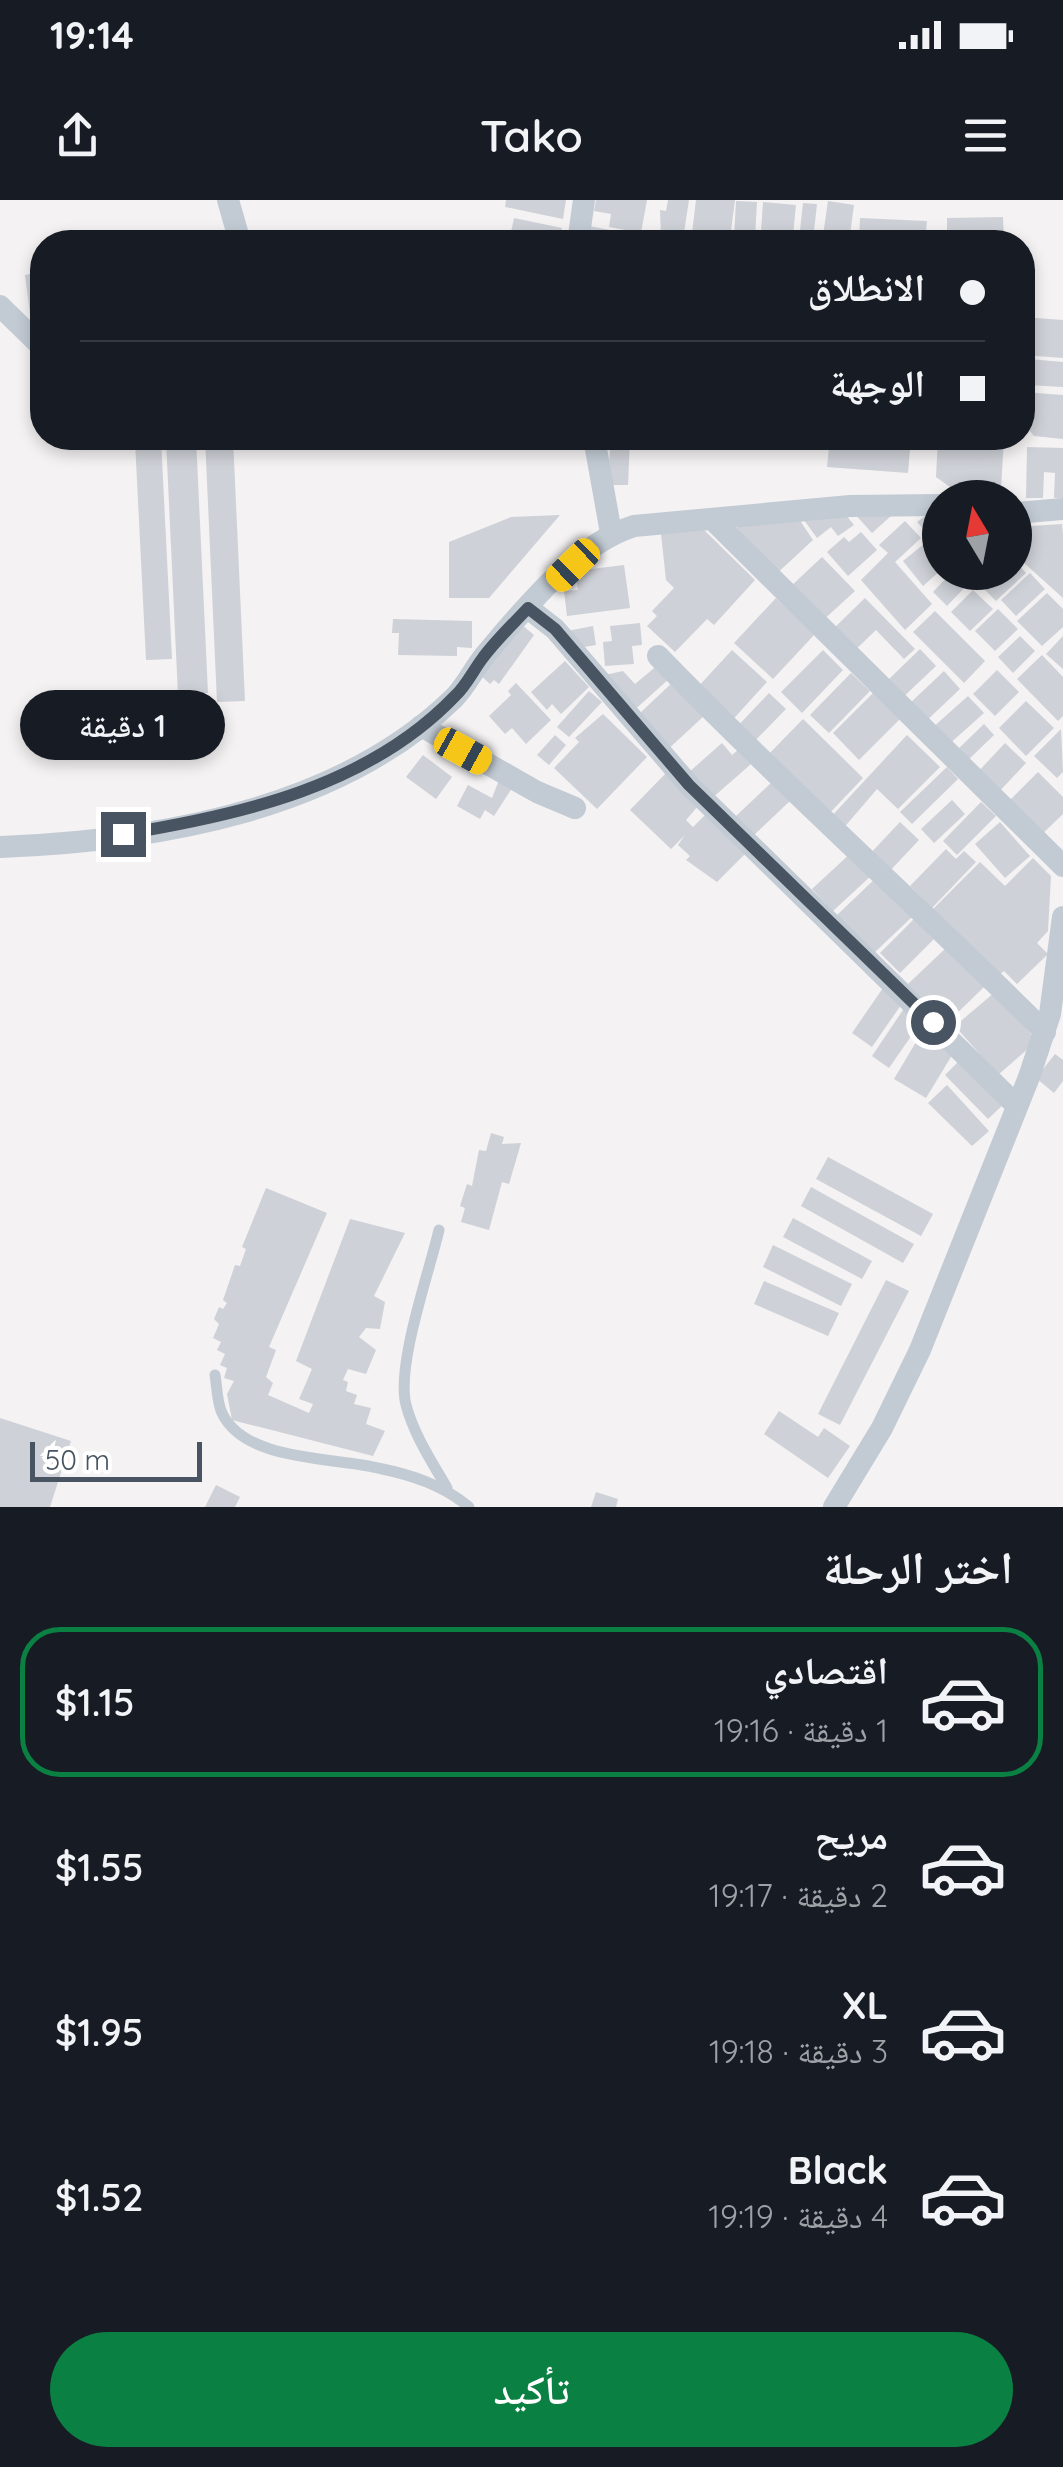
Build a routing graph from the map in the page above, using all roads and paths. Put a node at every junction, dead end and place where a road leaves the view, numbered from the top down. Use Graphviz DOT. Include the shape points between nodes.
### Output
graph roads {
  1 [pos="228,200"];
  2 [pos="584,200"];
  3 [pos="237,230"];
  4 [pos="580,230"];
  5 [pos="0,306"];
  6 [pos="30,335"];
  7 [pos="596,450"];
  8 [pos="922,505"];
  9 [pos="1063,509"];
  10 [pos="1032,512"];
  11 [pos="712,520"];
  12 [pos="611,534"];
  13 [pos="528,608"];
  14 [pos="658,656"];
  15 [pos="421,726"];
  16 [pos="575,808"];
  17 [pos="0,848"];
  18 [pos="1063,866"];
  19 [pos="1063,917"];
  20 [pos="1045,1032"];
  21 [pos="1016,1104"];
  22 [pos="439,1230"];
  23 [pos="215,1375"];
  24 [pos="447,1488"];
  25 [pos="469,1507"];
  26 [pos="834,1507"];
  1 -- 3 [label="street"];
  2 -- 4 [label="street"];
  5 -- 6 [label="street"];
  7 -- 12 [label="street"];
  8 -- 11 [label="street"];
  9 -- 10 [label="street"];
  11 -- 12 [label="street"];
  11 -- 18 [label="street"];
  12 -- 13 [label="street"];
  13 -- 15 [label="street" via="457,695"];
  13 -- 21 [label="street" via="555,629 689,785"];
  14 -- 20 [label="street"];
  15 -- 16 [label="street"];
  15 -- 17 [label="street" via="344,773 236,813 43,847"];
  19 -- 20 [label="street"];
  20 -- 21 [label="street"];
  21 -- 26 [label="street" via="920,1350"];
  22 -- 24 [label="lane" via="404,1366 405,1402"];
  23 -- 24 [label="lane" via="222,1414 252,1442"];
  24 -- 25 [label="lane"];
}
